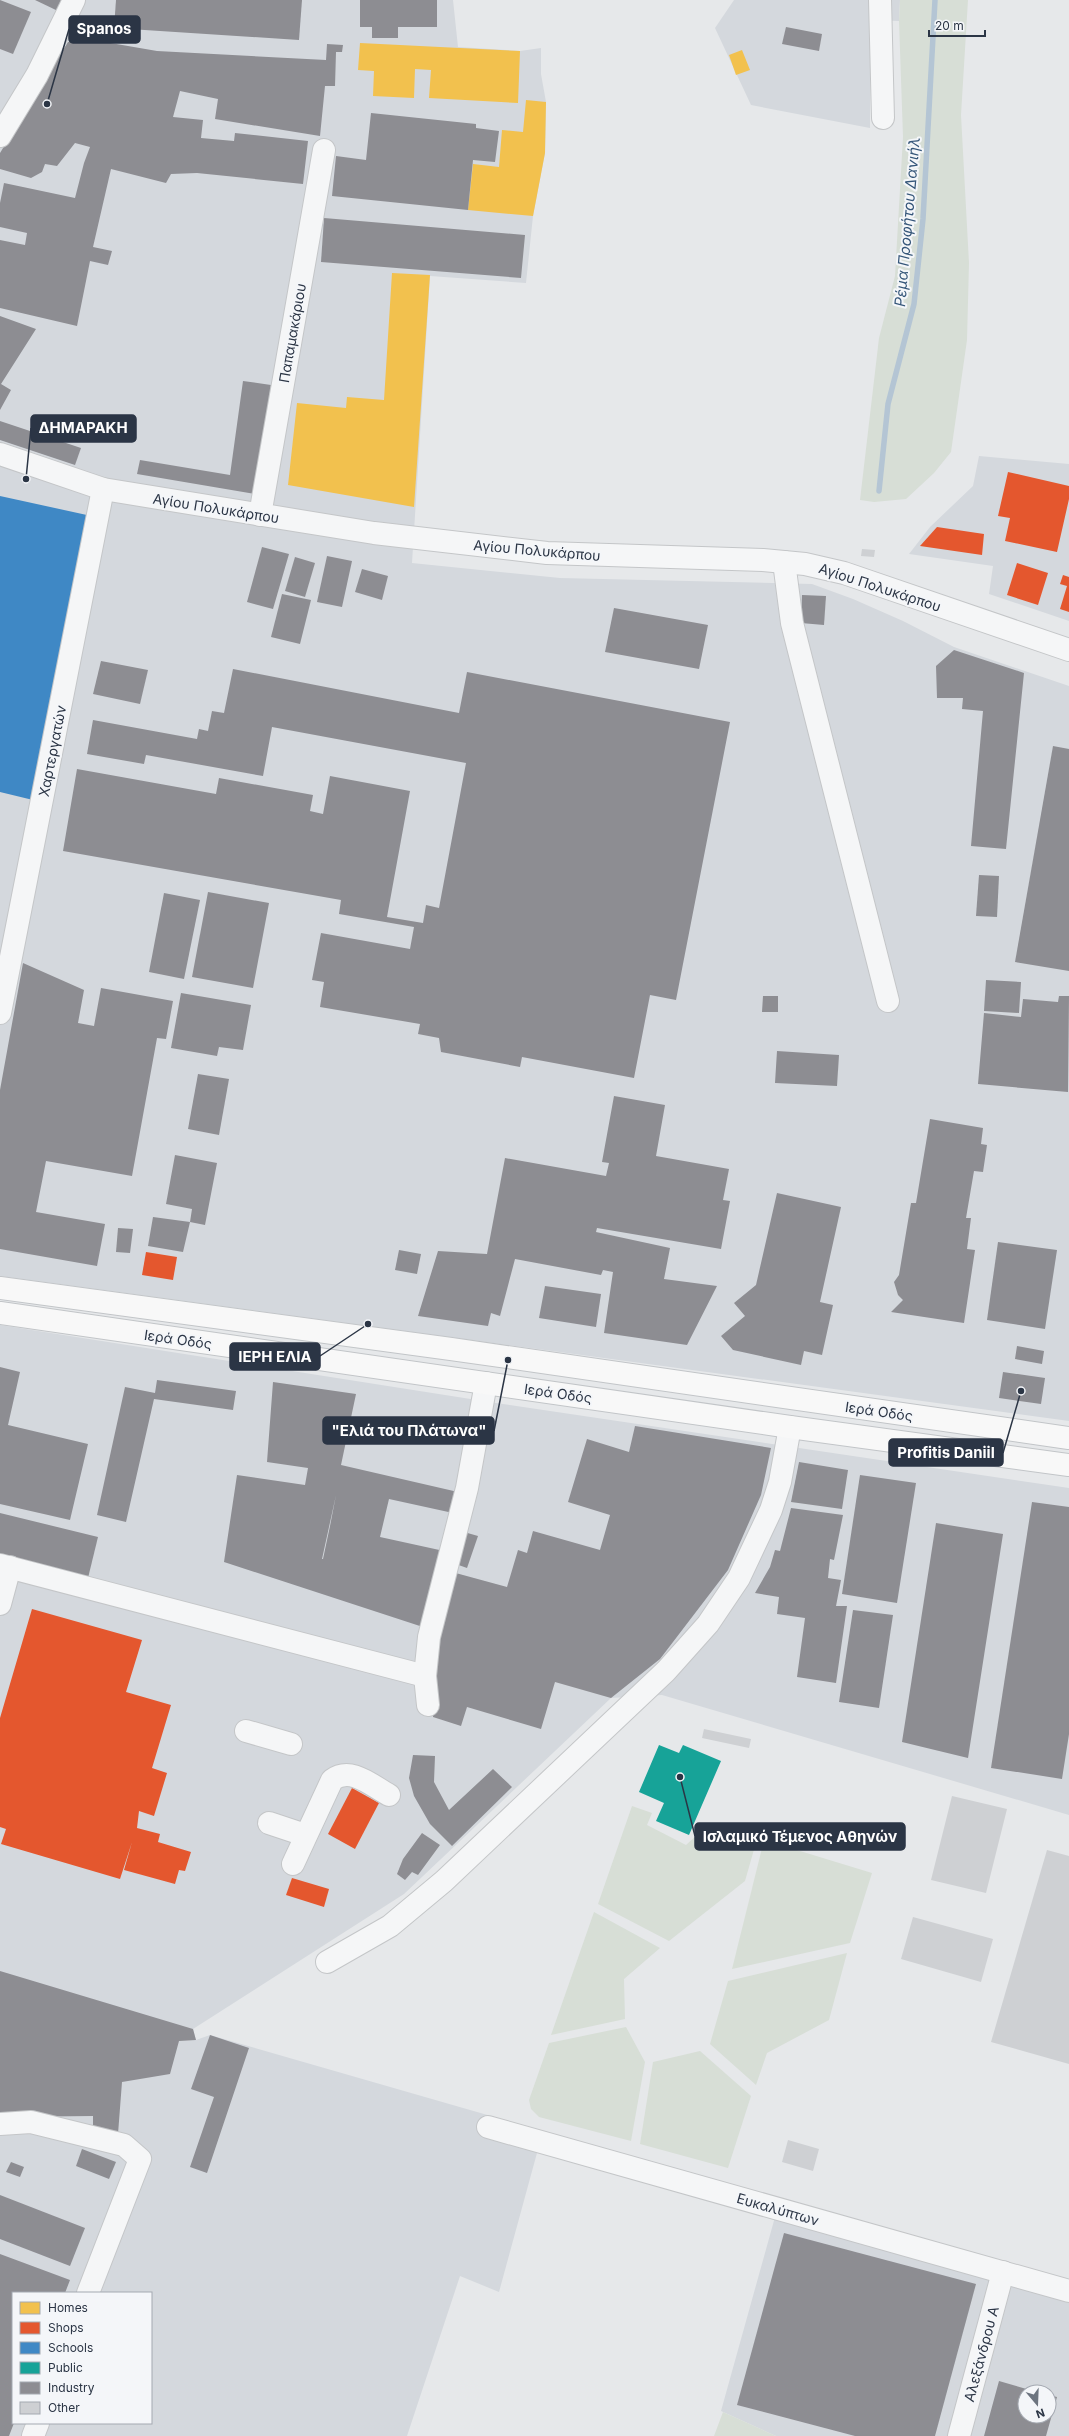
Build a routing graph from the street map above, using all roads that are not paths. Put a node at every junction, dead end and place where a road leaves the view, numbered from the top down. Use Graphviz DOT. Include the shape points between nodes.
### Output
graph roads {
  1 [pos="74,0"];
  2 [pos="880,0"];
  3 [pos="884,118"];
  4 [pos="0,136"];
  5 [pos="324,150"];
  6 [pos="0,454"];
  7 [pos="103,490"];
  8 [pos="260,515"];
  9 [pos="784,562"];
  10 [pos="1069,650"];
  11 [pos="888,1000"];
  12 [pos="0,1013"];
  13 [pos="0,1288"];
  14 [pos="0,1313"];
  15 [pos="486,1383"];
  16 [pos="790,1427"];
  17 [pos="1069,1438"];
  18 [pos="1069,1465"];
  19 [pos="5,1566"];
  20 [pos="0,1604"];
  21 [pos="425,1676"];
  22 [pos="428,1706"];
  23 [pos="246,1731"];
  24 [pos="290,1744"];
  25 [pos="389,1795"];
  26 [pos="269,1823"];
  27 [pos="306,1835"];
  28 [pos="293,1864"];
  29 [pos="327,1962"];
  30 [pos="0,2124"];
  31 [pos="488,2127"];
  32 [pos="1003,2272"];
  33 [pos="1069,2291"];
  34 [pos="88,2292"];
  35 [pos="38,2424"];
  36 [pos="33,2436"];
  37 [pos="959,2436"];
  1 -- 4 [label="street" via="37,75"];
  2 -- 3 [label="street"];
  5 -- 8 [label="street, Παπαμακάριου"];
  6 -- 7 [label="street, Αγίου Πολυκάρπου"];
  7 -- 8 [label="street, Αγίου Πολυκάρπου"];
  7 -- 12 [label="street, Χαρτεργατών"];
  8 -- 9 [label="street, Αγίου Πολυκάρπου" via="425,540 547,553"];
  9 -- 10 [label="street, Αγίου Πολυκάρπου" via="844,573"];
  9 -- 11 [label="street" via="792,623"];
  13 -- 17 [label="main road, Ιερά Οδός" via="451,1349"];
  14 -- 15 [label="main road, Ιερά Οδός"];
  15 -- 16 [label="main road, Ιερά Οδός"];
  15 -- 21 [label="street" via="468,1482 429,1637"];
  16 -- 18 [label="main road, Ιερά Οδός"];
  16 -- 29 [label="street" via="780,1482 771,1510 739,1578 708,1624 666,1671 444,1881 390,1926"];
  19 -- 20 [label="street"];
  19 -- 21 [label="street"];
  21 -- 22 [label="street"];
  23 -- 24 [label="street"];
  25 -- 27 [label="street" via="357,1776 337,1776 328,1785"];
  26 -- 27 [label="street"];
  27 -- 28 [label="street"];
  30 -- 34 [label="street" via="31,2122 124,2144 140,2159"];
  31 -- 32 [label="street, Ευκαλύπτων"];
  32 -- 33 [label="street, Ευκαλύπτων"];
  32 -- 37 [label="street, Αλεξάνδρου Α"];
  35 -- 36 [label="street"];
}
